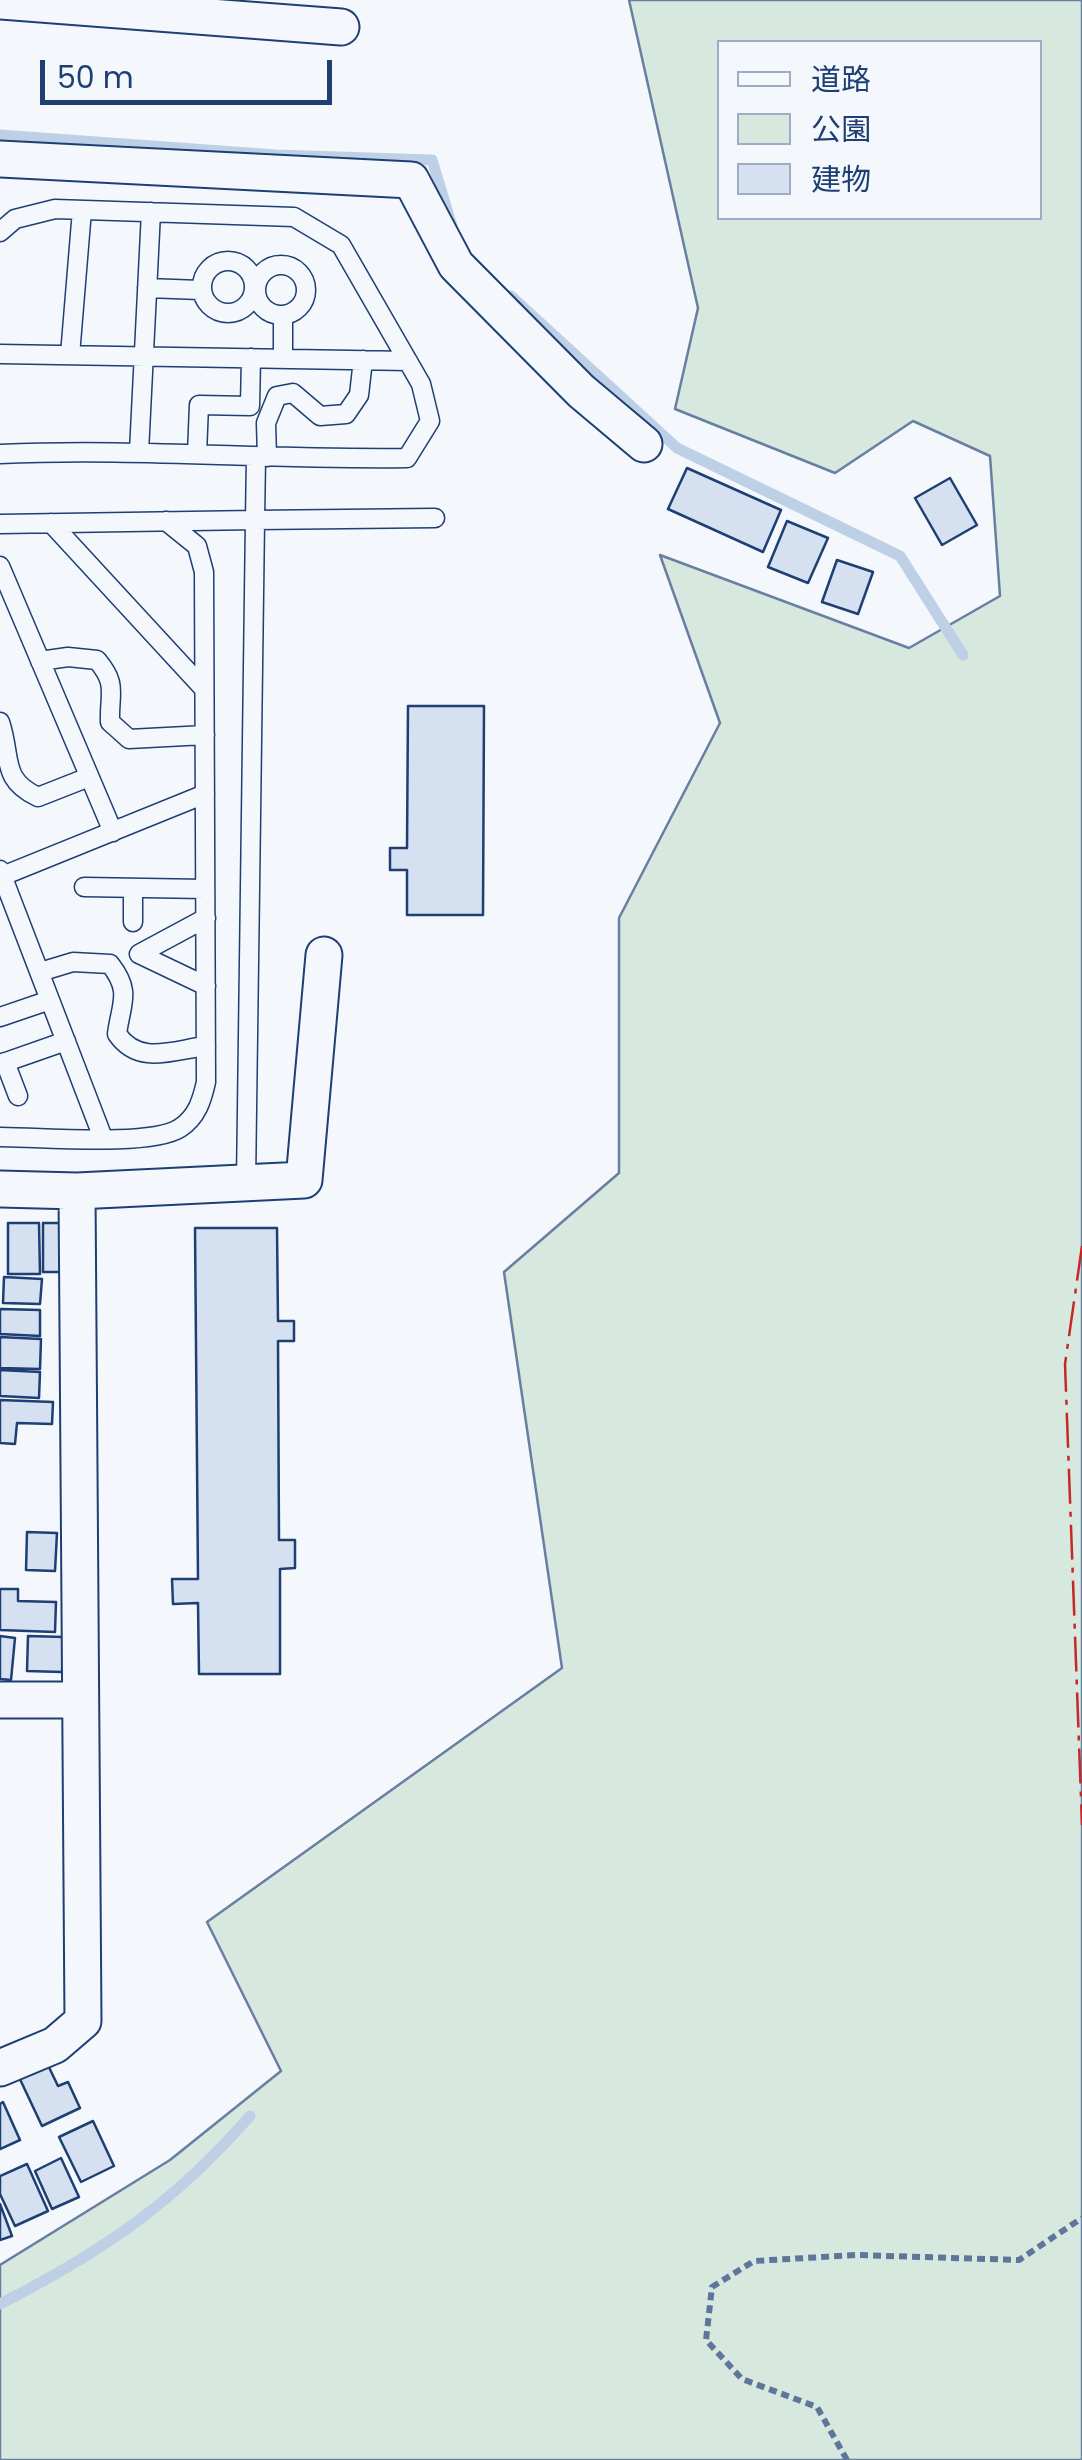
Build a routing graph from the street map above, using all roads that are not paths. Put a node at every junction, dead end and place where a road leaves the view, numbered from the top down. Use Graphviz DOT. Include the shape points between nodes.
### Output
graph roads {
  1 [pos="0,2"];
  2 [pos="340,27"];
  3 [pos="0,159"];
  4 [pos="82,210"];
  5 [pos="151,212"];
  6 [pos="0,232"];
  7 [pos="256,287"];
  8 [pos="147,288"];
  9 [pos="200,290"];
  10 [pos="283,317"];
  11 [pos="0,354"];
  12 [pos="70,355"];
  13 [pos="144,357"];
  14 [pos="252,358"];
  15 [pos="283,359"];
  16 [pos="363,360"];
  17 [pos="408,361"];
  18 [pos="644,444"];
  19 [pos="138,452"];
  20 [pos="0,454"];
  21 [pos="197,454"];
  22 [pos="262,457"];
  23 [pos="436,518"];
  24 [pos="254,520"];
  25 [pos="166,521"];
  26 [pos="50,523"];
  27 [pos="0,524"];
  28 [pos="0,566"];
  29 [pos="40,661"];
  30 [pos="204,689"];
  31 [pos="0,722"];
  32 [pos="204,735"];
  33 [pos="90,777"];
  34 [pos="205,794"];
  35 [pos="113,832"];
  36 [pos="1,874"];
  37 [pos="84,887"];
  38 [pos="133,888"];
  39 [pos="205,889"];
  40 [pos="206,918"];
  41 [pos="132,922"];
  42 [pos="324,956"];
  43 [pos="40,972"];
  44 [pos="206,986"];
  45 [pos="50,1000"];
  46 [pos="0,1017"];
  47 [pos="66,1040"];
  48 [pos="206,1046"];
  49 [pos="2,1063"];
  50 [pos="18,1096"];
  51 [pos="0,1137"];
  52 [pos="104,1138"];
  53 [pos="246,1183"];
  54 [pos="0,1189"];
  55 [pos="77,1191"];
  56 [pos="0,1700"];
  57 [pos="79,1700"];
  58 [pos="0,2068"];
  1 -- 2 [label="street"];
  3 -- 18 [label="street" via="412,180 456,265"];
  4 -- 5 [label="lane"];
  4 -- 6 [label="lane" via="15,219"];
  4 -- 12 [label="lane"];
  5 -- 8 [label="lane"];
  5 -- 17 [label="lane" via="294,218 310,226 341,245"];
  7 -- 9 [label="lane" via="249,304 226,313 215,310"];
  7 -- 9 [label="lane" via="245,266 223,262 206,270"];
  7 -- 10 [label="lane" via="264,307"];
  7 -- 10 [label="lane" via="259,274 272,267 286,264 302,275 302,304"];
  8 -- 9 [label="lane"];
  8 -- 13 [label="lane"];
  10 -- 15 [label="lane"];
  11 -- 12 [label="lane"];
  12 -- 13 [label="lane"];
  13 -- 14 [label="lane"];
  13 -- 19 [label="lane"];
  14 -- 15 [label="lane"];
  14 -- 21 [label="lane" via="250,406 198,405"];
  15 -- 16 [label="lane"];
  16 -- 17 [label="lane"];
  16 -- 22 [label="lane" via="360,395 346,414 320,416 293,393 277,396"];
  17 -- 22 [label="lane" via="430,421 407,458"];
  19 -- 20 [label="lane"];
  19 -- 21 [label="lane"];
  21 -- 22 [label="lane"];
  22 -- 24 [label="lane"];
  23 -- 24 [label="lane"];
  24 -- 25 [label="lane"];
  24 -- 53 [label="lane"];
  25 -- 26 [label="lane"];
  25 -- 30 [label="lane" via="197,546 204,572"];
  26 -- 27 [label="lane"];
  26 -- 30 [label="lane"];
  28 -- 29 [label="lane"];
  29 -- 32 [label="lane" via="97,660 110,676 110,722 129,739"];
  29 -- 33 [label="lane"];
  30 -- 32 [label="lane"];
  31 -- 33 [label="lane" via="4,769 23,792 38,797"];
  32 -- 34 [label="lane"];
  33 -- 35 [label="lane"];
  34 -- 35 [label="lane"];
  34 -- 39 [label="lane"];
  35 -- 36 [label="lane"];
  36 -- 43 [label="lane"];
  37 -- 38 [label="lane"];
  38 -- 39 [label="lane"];
  38 -- 41 [label="lane"];
  39 -- 40 [label="lane"];
  40 -- 44 [label="lane"];
  40 -- 44 [label="lane" via="139,954"];
  42 -- 53 [label="street" via="304,1180"];
  43 -- 45 [label="lane"];
  43 -- 48 [label="lane" via="73,962 110,964 123,980 118,1034 126,1047 154,1055"];
  44 -- 48 [label="lane"];
  45 -- 46 [label="lane"];
  45 -- 47 [label="lane"];
  47 -- 49 [label="lane"];
  47 -- 52 [label="lane"];
  48 -- 52 [label="lane" via="199,1108 181,1128 156,1138"];
  49 -- 50 [label="lane"];
  51 -- 52 [label="lane"];
  53 -- 55 [label="street"];
  54 -- 55 [label="street"];
  55 -- 57 [label="street"];
  56 -- 57 [label="street"];
  57 -- 58 [label="street" via="83,2022 55,2045"];
}
